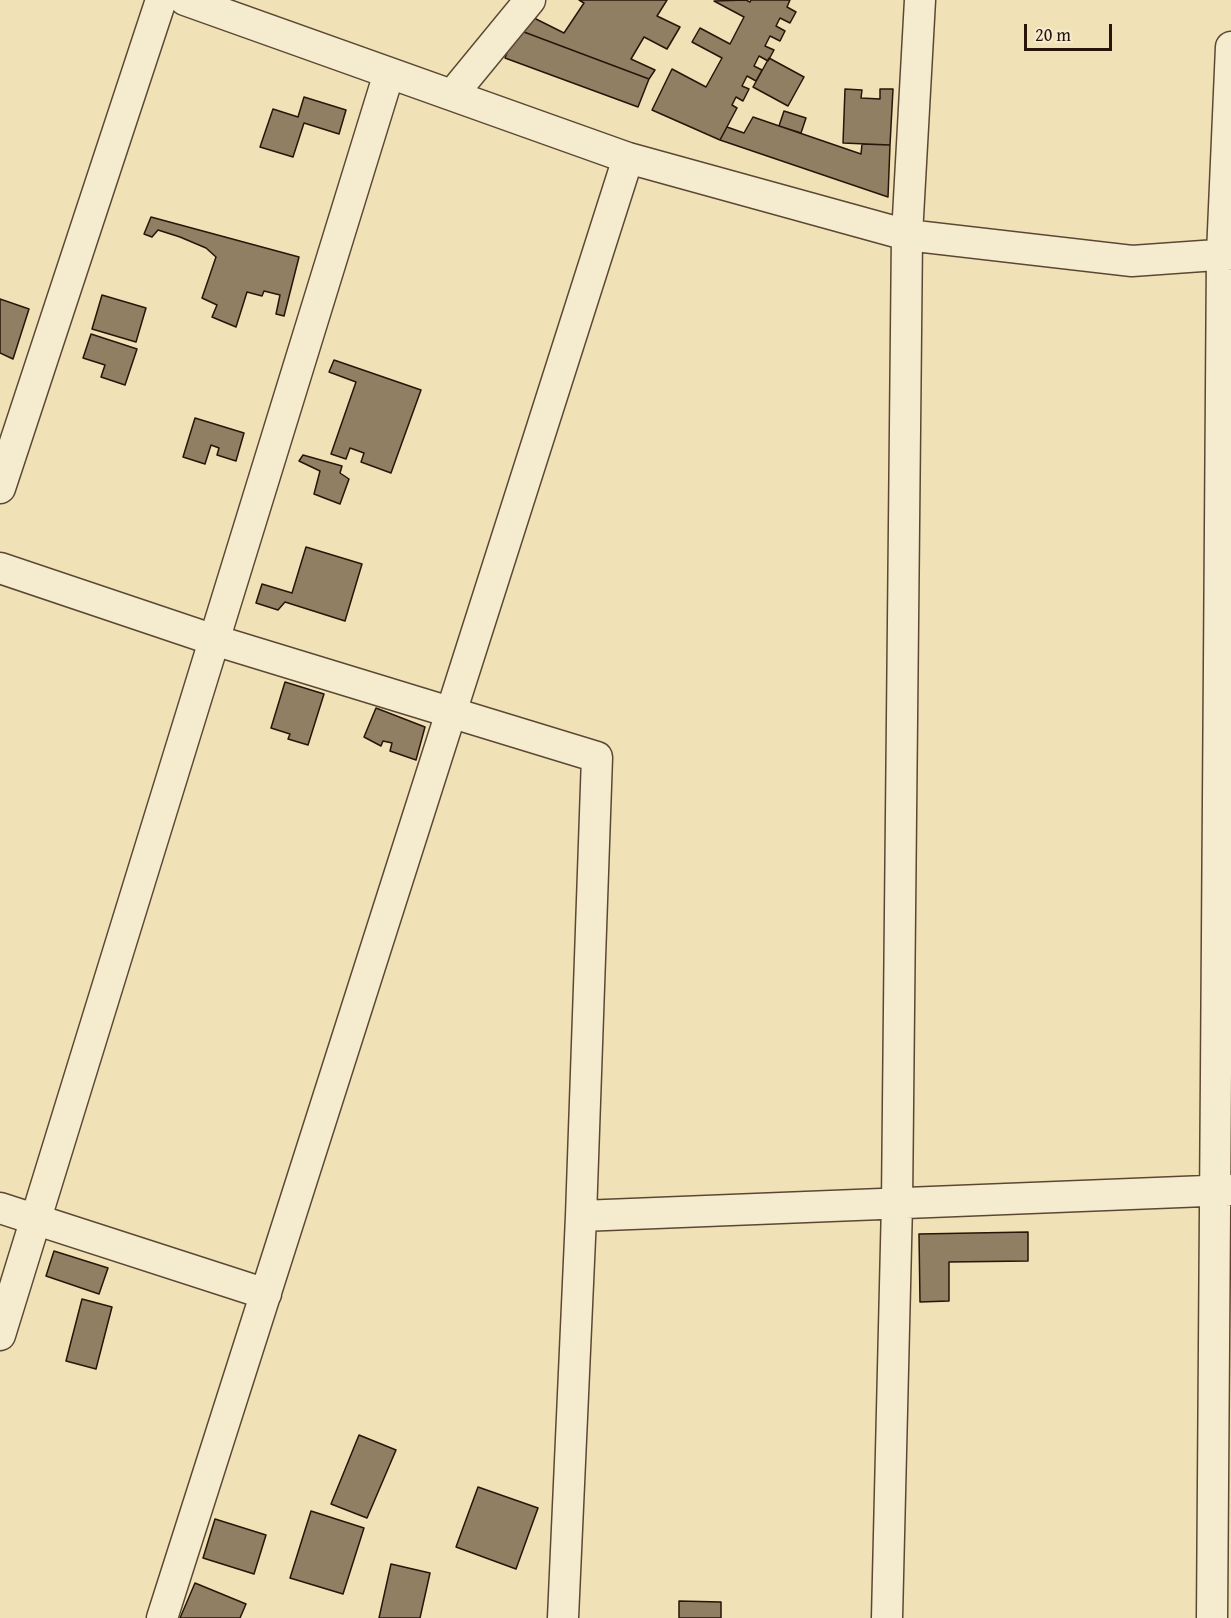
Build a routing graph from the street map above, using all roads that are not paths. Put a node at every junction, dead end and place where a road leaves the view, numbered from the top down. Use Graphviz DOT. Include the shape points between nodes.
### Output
graph roads {
  1 [pos="161,0"];
  2 [pos="185,0"];
  3 [pos="530,0"];
  4 [pos="920,0"];
  5 [pos="1231,47"];
  6 [pos="389,73"];
  7 [pos="452,95"];
  8 [pos="628,158"];
  9 [pos="907,235"];
  10 [pos="1227,254"];
  11 [pos="0,488"];
  12 [pos="0,568"];
  13 [pos="214,640"];
  14 [pos="451,714"];
  15 [pos="1224,1190"];
  16 [pos="897,1203"];
  17 [pos="0,1208"];
  18 [pos="581,1216"];
  19 [pos="36,1219"];
  20 [pos="266,1294"];
  21 [pos="0,1335"];
  22 [pos="162,1618"];
  23 [pos="563,1618"];
  24 [pos="887,1618"];
  25 [pos="1212,1618"];
  1 -- 11 [label="street"];
  2 -- 6 [label="street"];
  3 -- 7 [label="street"];
  4 -- 9 [label="street"];
  5 -- 10 [label="street"];
  6 -- 7 [label="street"];
  6 -- 13 [label="street"];
  7 -- 8 [label="street"];
  8 -- 9 [label="street"];
  8 -- 14 [label="street"];
  9 -- 10 [label="street" via="1132,261"];
  9 -- 16 [label="street"];
  10 -- 15 [label="street"];
  12 -- 13 [label="street"];
  13 -- 14 [label="street"];
  13 -- 19 [label="street"];
  14 -- 18 [label="street" via="597,757"];
  14 -- 20 [label="street"];
  15 -- 16 [label="street"];
  15 -- 25 [label="street"];
  16 -- 18 [label="street"];
  16 -- 24 [label="street"];
  17 -- 19 [label="street"];
  18 -- 23 [label="street"];
  19 -- 20 [label="street"];
  19 -- 21 [label="street"];
  20 -- 22 [label="street"];
}
